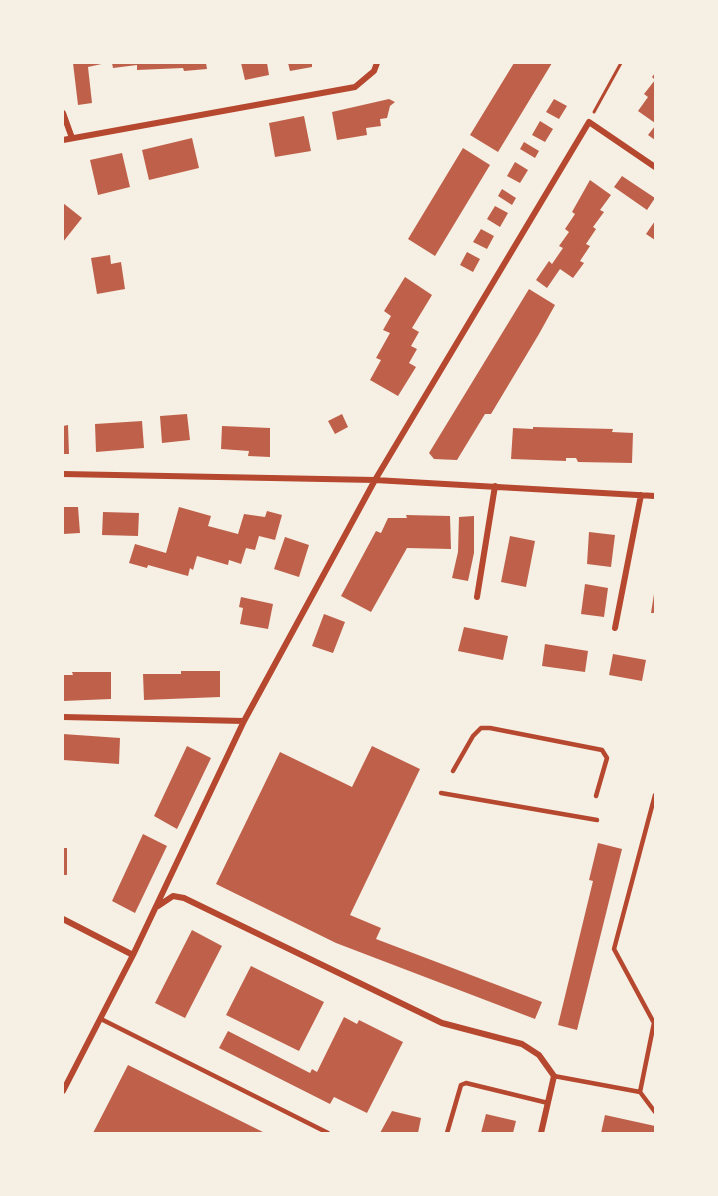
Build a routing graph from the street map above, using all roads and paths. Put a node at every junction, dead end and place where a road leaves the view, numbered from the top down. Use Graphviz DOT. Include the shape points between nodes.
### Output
graph roads {
  1 [pos="377,63"];
  2 [pos="621,63"];
  3 [pos="63,113"];
  4 [pos="589,122"];
  5 [pos="72,138"];
  6 [pos="63,140"];
  7 [pos="655,166"];
  8 [pos="63,474"];
  9 [pos="375,480"];
  10 [pos="495,486"];
  11 [pos="641,495"];
  12 [pos="655,496"];
  13 [pos="477,597"];
  14 [pos="615,628"];
  15 [pos="63,717"];
  16 [pos="244,721"];
  17 [pos="453,771"];
  18 [pos="441,793"];
  19 [pos="655,795"];
  20 [pos="596,796"];
  21 [pos="597,820"];
  22 [pos="155,909"];
  23 [pos="63,920"];
  24 [pos="133,954"];
  25 [pos="101,1019"];
  26 [pos="554,1076"];
  27 [pos="63,1090"];
  28 [pos="640,1092"];
  29 [pos="548,1103"];
  30 [pos="655,1112"];
  31 [pos="328,1133"];
  32 [pos="447,1133"];
  33 [pos="541,1133"];
  1 -- 5 [label="street" via="375,71 355,87"];
  2 -- 4 [label="path"];
  3 -- 5 [label="street"];
  4 -- 7 [label="street"];
  4 -- 9 [label="street"];
  5 -- 6 [label="street"];
  8 -- 9 [label="street"];
  9 -- 10 [label="street"];
  9 -- 16 [label="street"];
  10 -- 11 [label="street"];
  10 -- 13 [label="street"];
  11 -- 12 [label="street"];
  11 -- 14 [label="street"];
  15 -- 16 [label="street"];
  16 -- 22 [label="street"];
  17 -- 20 [label="lane" via="473,736 481,728 490,728 602,750 607,758"];
  18 -- 21 [label="lane"];
  19 -- 28 [label="lane" via="614,949 654,1023"];
  22 -- 24 [label="street"];
  22 -- 26 [label="street" via="173,896 184,898 442,1023 522,1044 539,1055"];
  23 -- 24 [label="street"];
  24 -- 25 [label="street"];
  25 -- 27 [label="street"];
  25 -- 31 [label="lane"];
  26 -- 28 [label="lane"];
  26 -- 29 [label="street"];
  28 -- 30 [label="lane"];
  29 -- 32 [label="lane" via="466,1083 461,1085"];
  29 -- 33 [label="street"];
}
